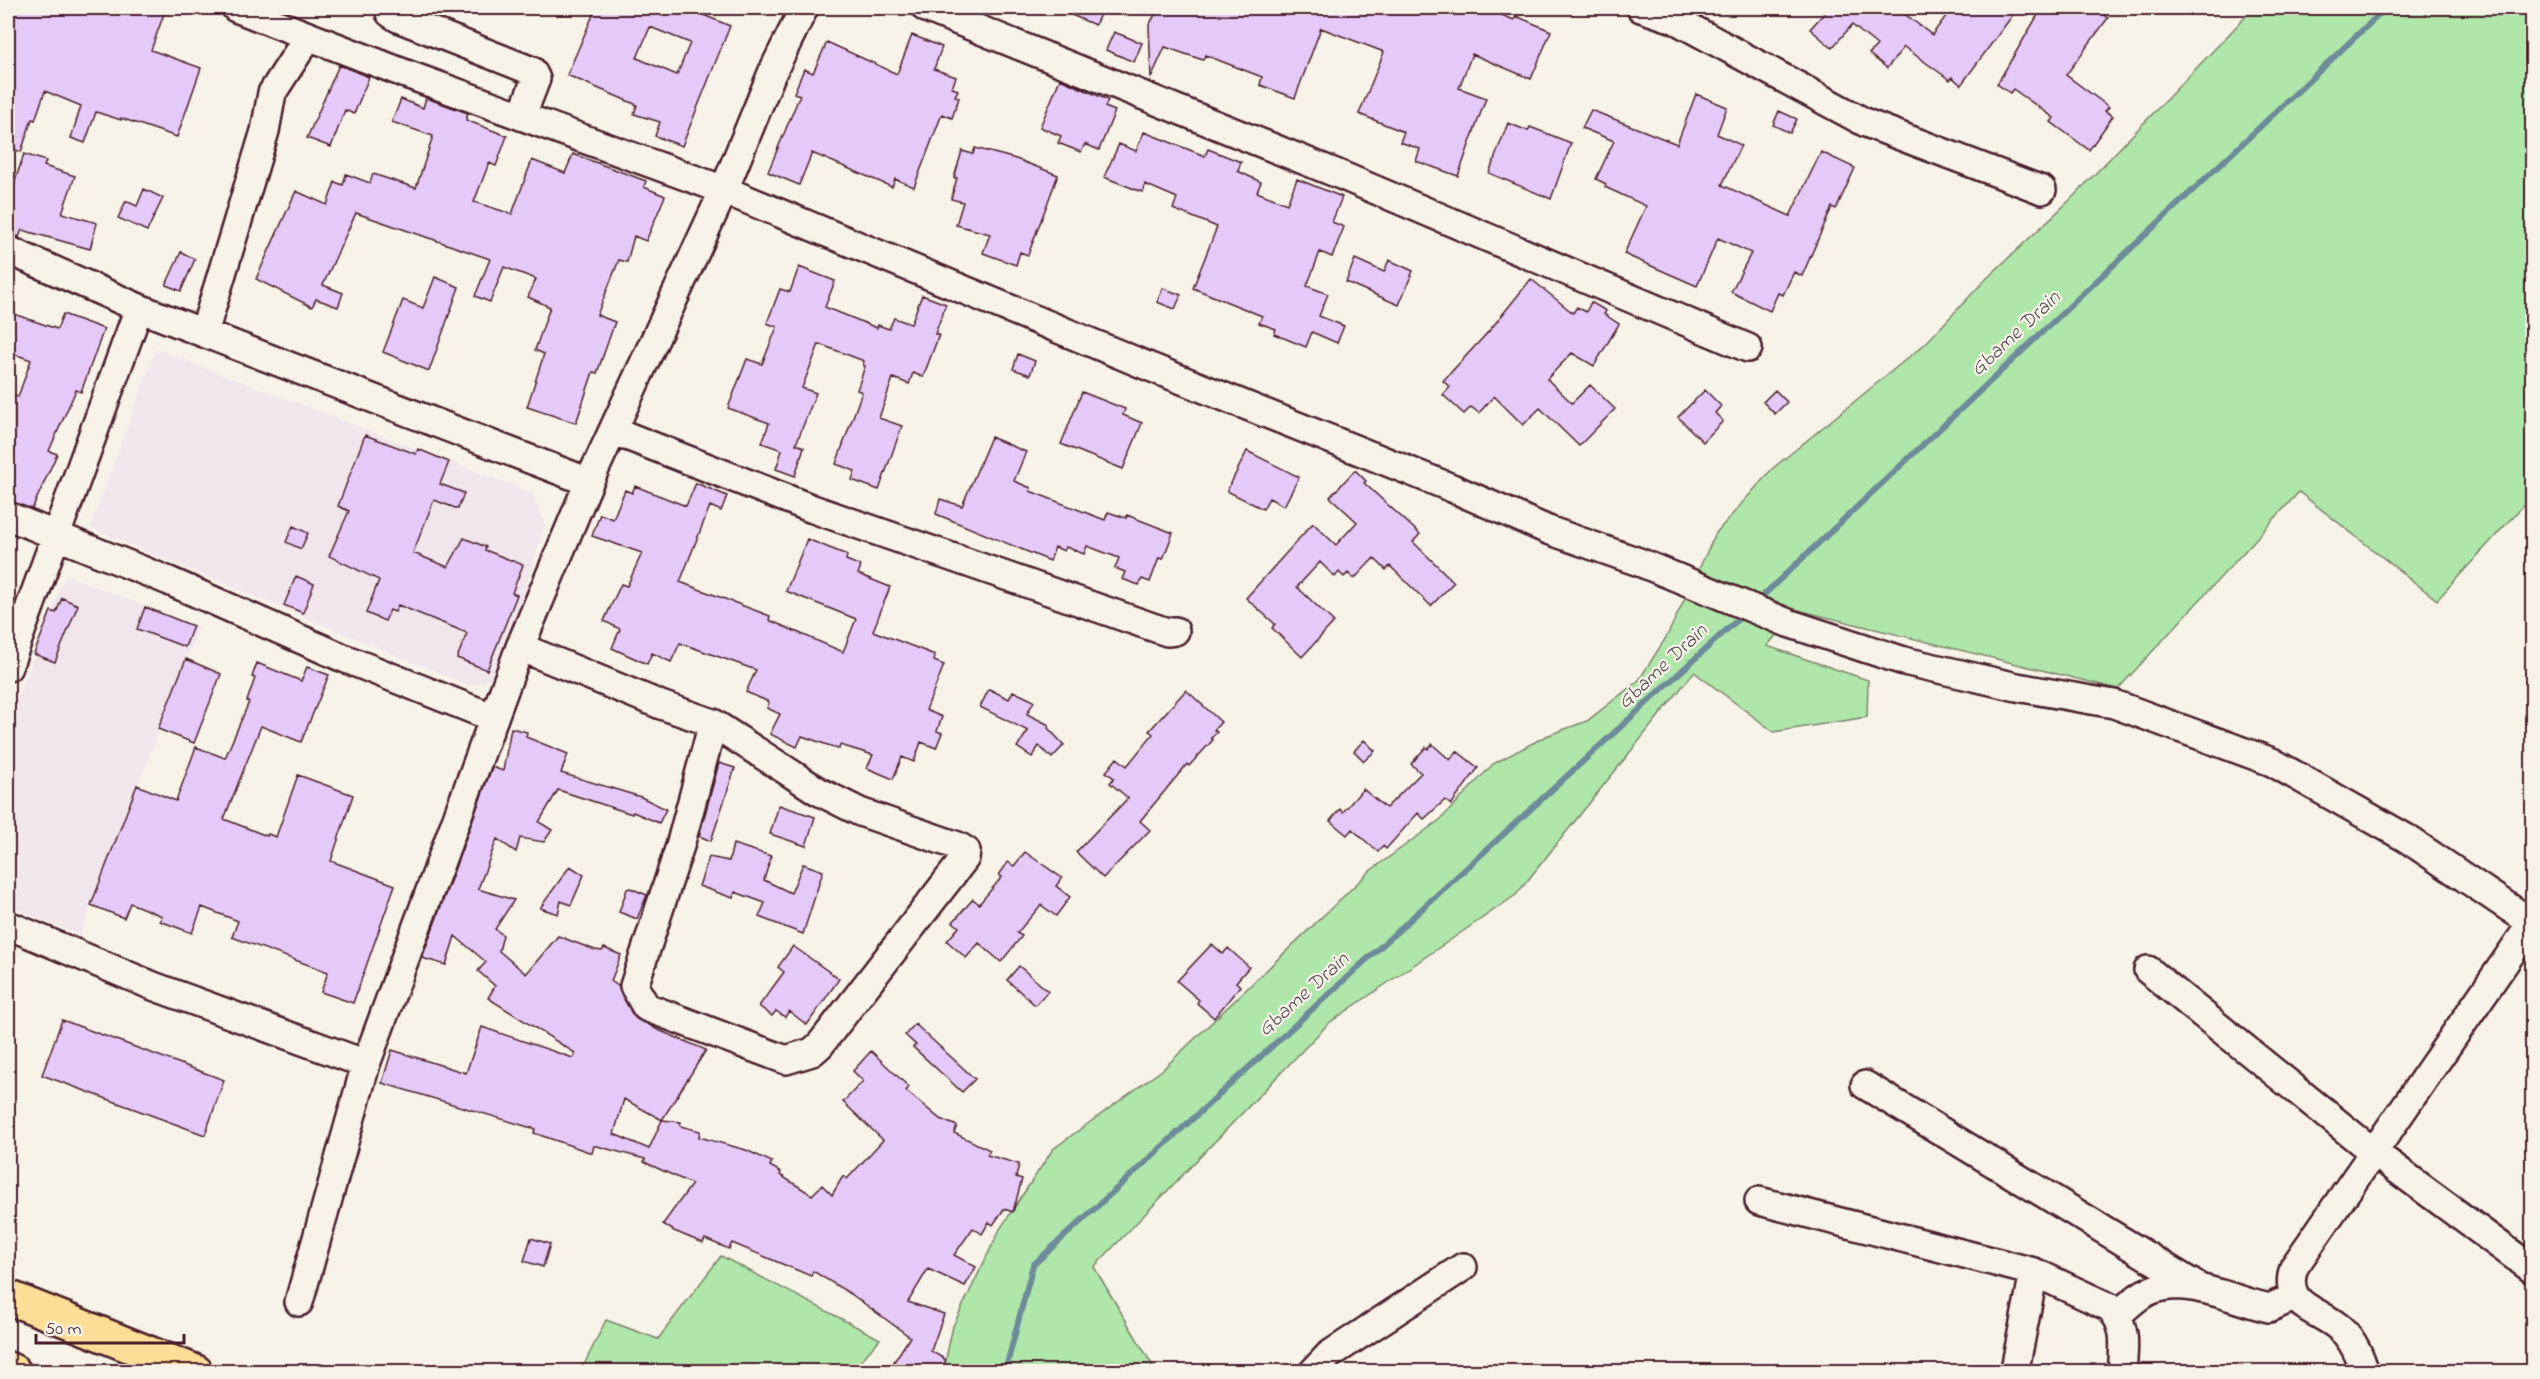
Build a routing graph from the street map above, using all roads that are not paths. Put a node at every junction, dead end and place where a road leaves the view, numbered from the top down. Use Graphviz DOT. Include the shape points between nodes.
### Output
graph roads {
  1 [pos="236,8"];
  2 [pos="391,8"];
  3 [pos="804,8"];
  4 [pos="926,8"];
  5 [pos="1641,8"];
  6 [pos="308,37"];
  7 [pos="522,115"];
  8 [pos="724,190"];
  9 [pos="2042,190"];
  10 [pos="8,250"];
  11 [pos="139,308"];
  12 [pos="204,333"];
  13 [pos="1748,348"];
  14 [pos="614,431"];
  15 [pos="589,482"];
  16 [pos="8,516"];
  17 [pos="55,536"];
  18 [pos="1175,632"];
  19 [pos="520,647"];
  20 [pos="9,660"];
  21 [pos="494,718"];
  22 [pos="713,723"];
  23 [pos="2532,923"];
  24 [pos="8,925"];
  25 [pos="2148,970"];
  26 [pos="366,1064"];
  27 [pos="1865,1085"];
  28 [pos="2372,1151"];
  29 [pos="1759,1201"];
  30 [pos="1463,1267"];
  31 [pos="2532,1269"];
  32 [pos="2034,1272"];
  33 [pos="2198,1287"];
  34 [pos="8,1297"];
  35 [pos="2294,1297"];
  36 [pos="299,1302"];
  37 [pos="2117,1315"];
  38 [pos="8,1369"];
  39 [pos="2015,1369"];
  40 [pos="14,1371"];
  41 [pos="196,1371"];
  42 [pos="1312,1371"];
  43 [pos="2122,1371"];
  44 [pos="2365,1371"];
  1 -- 6 [label="street"];
  2 -- 7 [label="street" via="390,14 398,18 532,71 536,79"];
  3 -- 8 [label="street" via="772,73"];
  4 -- 13 [label="street" via="1338,174"];
  5 -- 9 [label="street" via="1674,19 1866,123"];
  6 -- 7 [label="street"];
  6 -- 12 [label="street" via="273,93"];
  7 -- 8 [label="street"];
  8 -- 14 [label="street"];
  8 -- 23 [label="street" via="1548,530 1639,562 1788,623 1904,661 2114,704 2272,762 2406,838"];
  10 -- 11 [label="street"];
  11 -- 12 [label="street"];
  11 -- 17 [label="street"];
  12 -- 15 [label="street"];
  14 -- 15 [label="street"];
  14 -- 18 [label="street" via="933,552"];
  15 -- 19 [label="street"];
  16 -- 17 [label="street"];
  17 -- 20 [label="street"];
  17 -- 21 [label="street"];
  19 -- 21 [label="street"];
  19 -- 22 [label="street"];
  21 -- 26 [label="street"];
  22 -- 22 [label="street" via="680,846 634,986 646,1007 786,1060 812,1052 820,1045 965,858 966,851 860,812 818,791"];
  23 -- 28 [label="street"];
  24 -- 26 [label="street" via="153,986"];
  25 -- 28 [label="street"];
  26 -- 36 [label="street"];
  27 -- 33 [label="street"];
  28 -- 31 [label="street"];
  28 -- 35 [label="street" via="2294,1267 2289,1282"];
  29 -- 32 [label="street"];
  30 -- 42 [label="street" via="1329,1354"];
  32 -- 37 [label="street" via="2109,1307"];
  32 -- 39 [label="street"];
  33 -- 35 [label="street" via="2270,1308"];
  33 -- 37 [label="street" via="2163,1287 2145,1293"];
  34 -- 41 [label="highway"];
  35 -- 44 [label="street" via="2343,1330"];
  37 -- 43 [label="street" via="2124,1330"];
  38 -- 40 [label="highway"];
}
